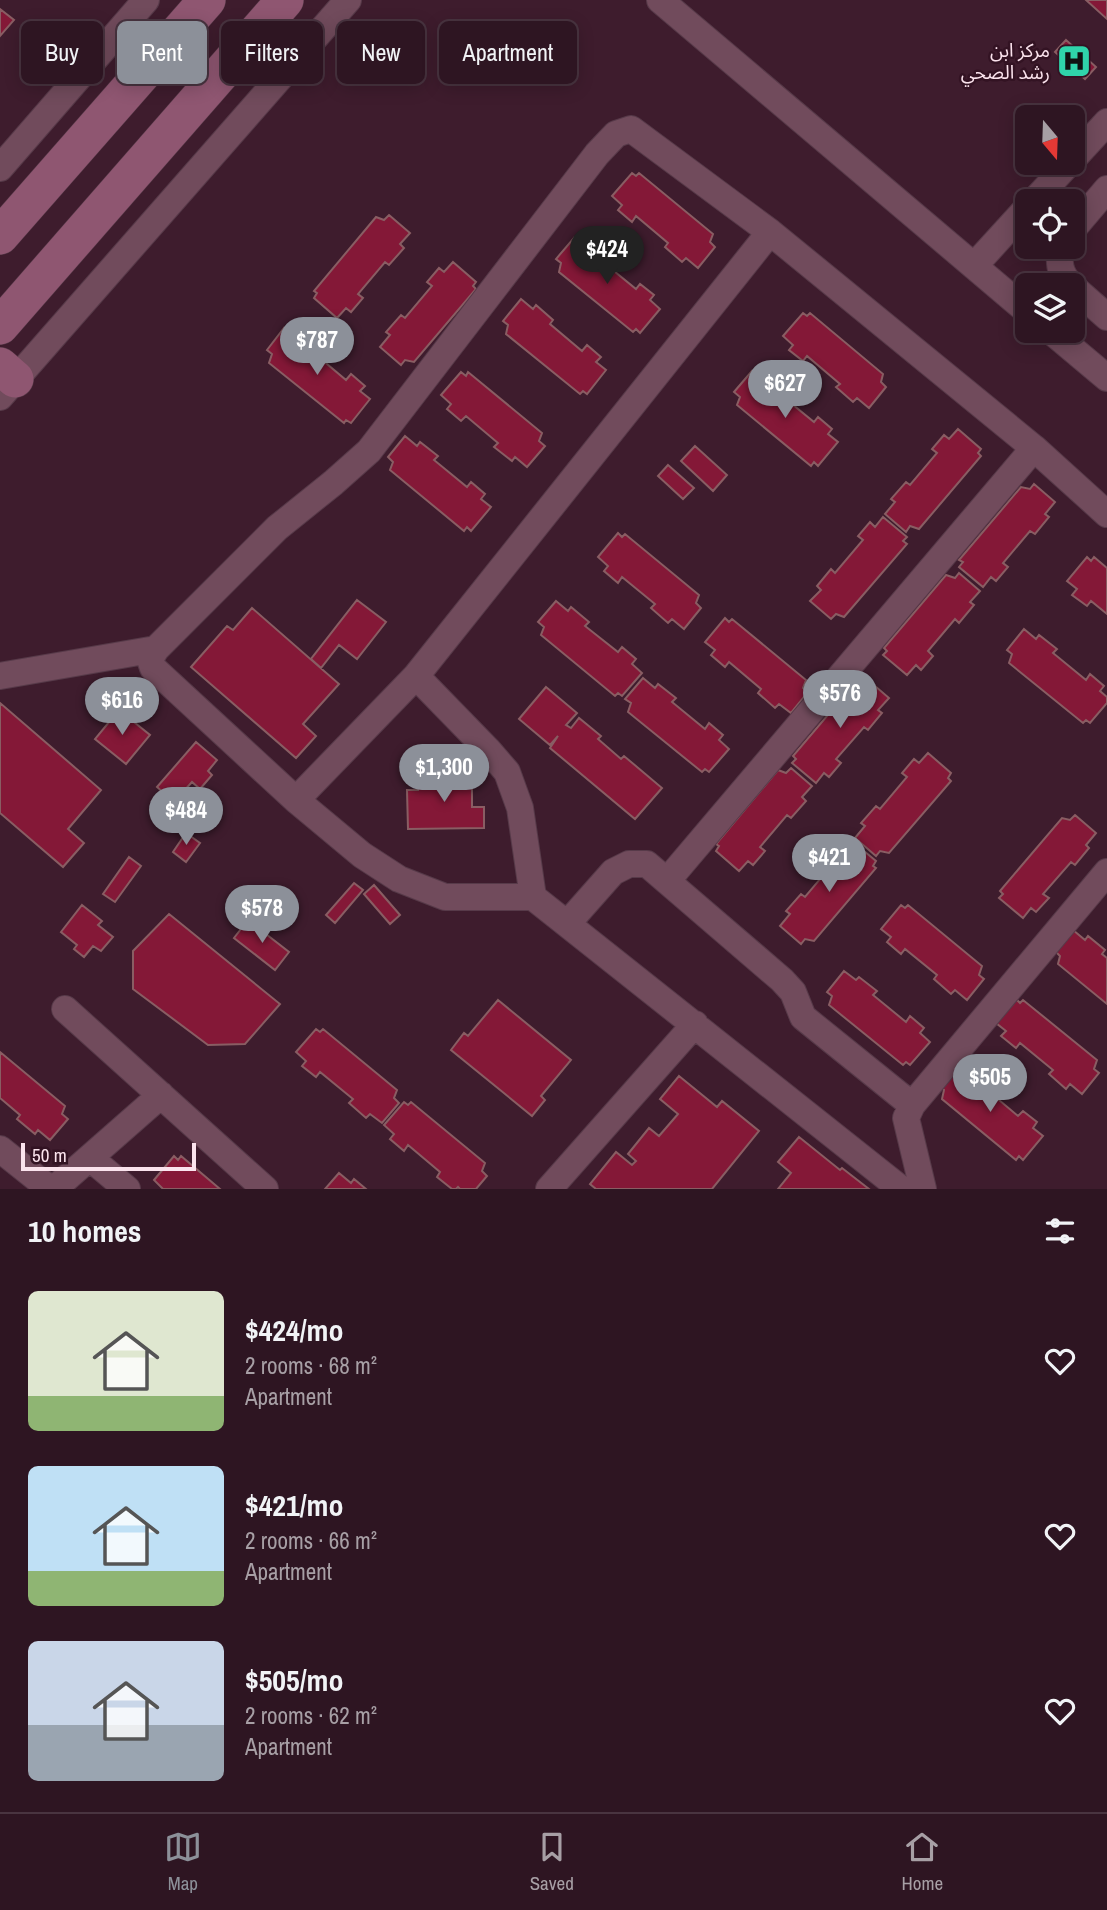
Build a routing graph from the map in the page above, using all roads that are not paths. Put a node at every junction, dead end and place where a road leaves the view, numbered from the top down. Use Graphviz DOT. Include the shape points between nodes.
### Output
graph roads {
  1 [pos="146,0"];
  2 [pos="207,0"];
  3 [pos="285,0"];
  4 [pos="348,0"];
  5 [pos="660,0"];
  6 [pos="1107,122"];
  7 [pos="1085,146"];
  8 [pos="0,168"];
  9 [pos="1058,175"];
  10 [pos="1045,189"];
  11 [pos="1107,189"];
  12 [pos="1085,215"];
  13 [pos="1015,221"];
  14 [pos="770,232"];
  15 [pos="0,236"];
  16 [pos="974,266"];
  17 [pos="1085,298"];
  18 [pos="1015,301"];
  19 [pos="1107,317"];
  20 [pos="0,326"];
  21 [pos="1065,343"];
  22 [pos="1107,378"];
  23 [pos="5,381"];
  24 [pos="1034,448"];
  25 [pos="1107,514"];
  26 [pos="156,649"];
  27 [pos="0,676"];
  28 [pos="416,676"];
  29 [pos="296,800"];
  30 [pos="1107,872"];
  31 [pos="667,881"];
  32 [pos="533,897"];
  33 [pos="567,924"];
  34 [pos="65,1009"];
  35 [pos="695,1024"];
  36 [pos="161,1095"];
  37 [pos="912,1105"];
  38 [pos="0,1149"];
  39 [pos="90,1158"];
  40 [pos="52,1189"];
  41 [pos="127,1189"];
  42 [pos="265,1189"];
  43 [pos="549,1189"];
  44 [pos="901,1189"];
  45 [pos="923,1189"];
  1 -- 8 [label="street"];
  2 -- 15 [label="street"];
  3 -- 20 [label="street"];
  4 -- 23 [label="street"];
  5 -- 16 [label="street"];
  6 -- 7 [label="street"];
  9 -- 10 [label="street"];
  11 -- 12 [label="street"];
  13 -- 16 [label="street"];
  14 -- 24 [label="street"];
  14 -- 26 [label="street" via="631,129 616,134 369,451 277,528"];
  14 -- 28 [label="street"];
  16 -- 18 [label="street"];
  17 -- 19 [label="street"];
  21 -- 22 [label="street"];
  24 -- 25 [label="street"];
  24 -- 31 [label="street"];
  26 -- 27 [label="street"];
  26 -- 29 [label="street" via="150,659 153,668"];
  28 -- 29 [label="street"];
  28 -- 32 [label="street" via="507,772 520,808"];
  29 -- 32 [label="street" via="398,879 445,897"];
  30 -- 37 [label="street"];
  31 -- 33 [label="street" via="647,864 629,864 613,872"];
  31 -- 37 [label="street" via="782,980 793,992 803,1017"];
  32 -- 33 [label="street"];
  33 -- 35 [label="street"];
  34 -- 36 [label="street"];
  35 -- 43 [label="street"];
  35 -- 44 [label="street"];
  36 -- 39 [label="street"];
  36 -- 42 [label="street"];
  37 -- 45 [label="street" via="906,1118"];
  38 -- 40 [label="street"];
  39 -- 40 [label="street"];
  39 -- 41 [label="street"];
}
